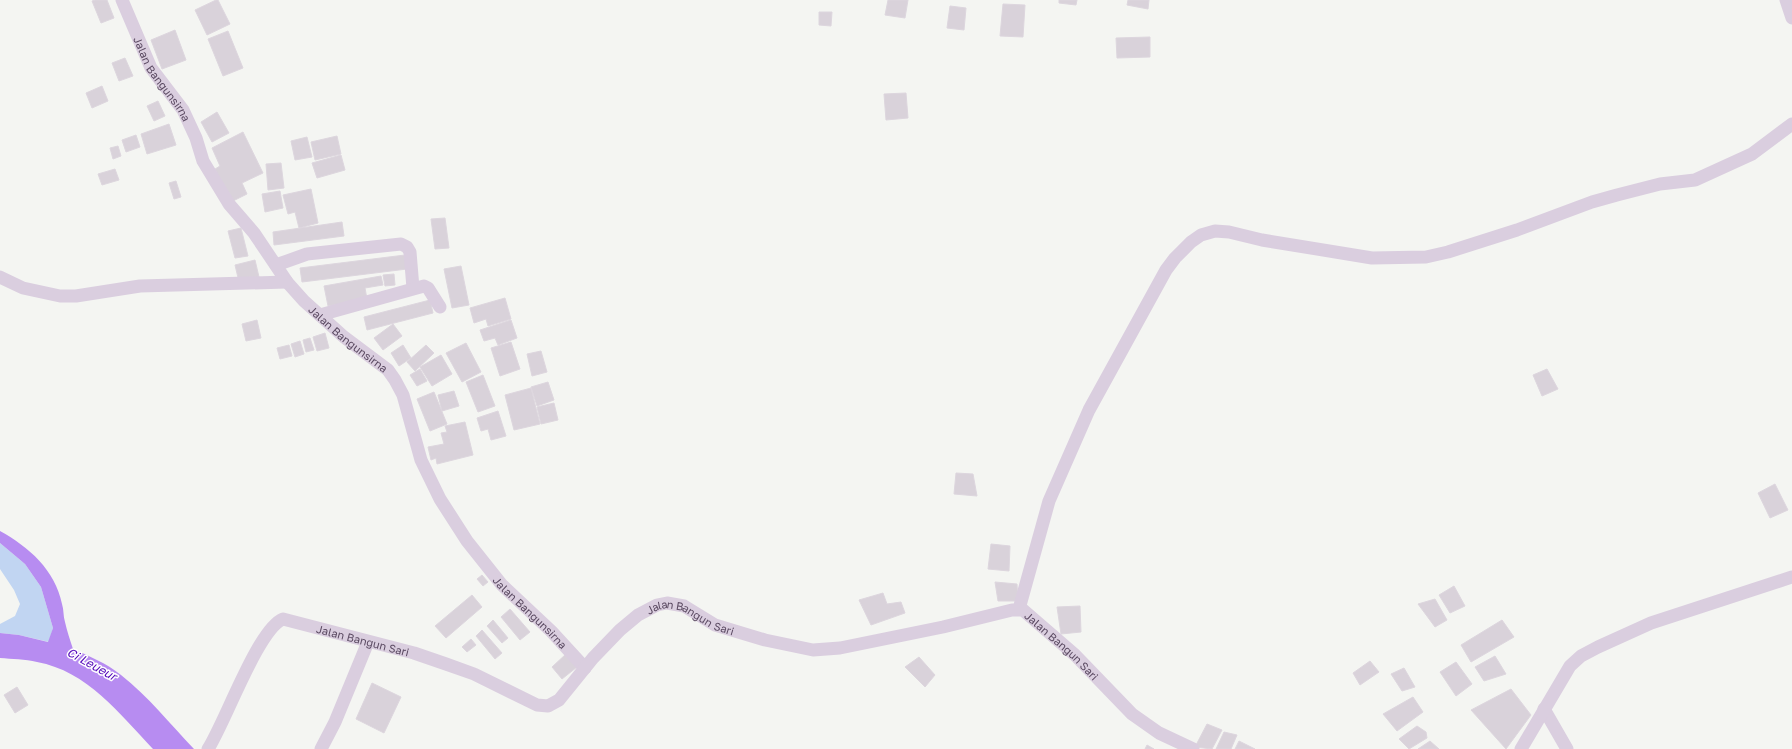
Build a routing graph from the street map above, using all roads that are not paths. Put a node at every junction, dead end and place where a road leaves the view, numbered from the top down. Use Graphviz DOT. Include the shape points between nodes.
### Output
graph roads {
  1 [pos="122,0"];
  2 [pos="1786,0"];
  3 [pos="1792,18"];
  4 [pos="1792,124"];
  5 [pos="276,265"];
  6 [pos="0,277"];
  7 [pos="287,282"];
  8 [pos="413,288"];
  9 [pos="440,307"];
  10 [pos="320,315"];
  11 [pos="1792,577"];
  12 [pos="1019,609"];
  13 [pos="368,642"];
  14 [pos="585,668"];
  15 [pos="1544,709"];
  16 [pos="210,746"];
  17 [pos="321,749"];
  18 [pos="1193,749"];
  19 [pos="1521,749"];
  20 [pos="1567,749"];
  1 -- 5 [label="street, Jalan Bangunsirna" via="155,76 183,110 203,161 229,204 254,233"];
  2 -- 3 [label="street"];
  4 -- 12 [label="street" via="1752,154 1695,180 1660,184 1616,195 1468,247 1426,257 1372,258 1222,231 1196,238 1166,270 1089,410 1049,501"];
  5 -- 7 [label="street, Jalan Bangunsirna"];
  5 -- 8 [label="street" via="307,254 401,244 410,252"];
  6 -- 7 [label="street" via="23,288 60,296 140,286"];
  7 -- 10 [label="street, Jalan Bangunsirna"];
  8 -- 9 [label="street" via="426,286"];
  8 -- 10 [label="street"];
  10 -- 14 [label="street, Jalan Bangunsirna" via="344,337 388,370 403,395 421,460 440,499 467,541 502,585 551,631"];
  11 -- 15 [label="street" via="1651,623 1598,647 1570,666"];
  12 -- 14 [label="street, Jalan Bangun Sari" via="840,648 813,650 765,640 715,624 684,606 667,603 658,605 630,621"];
  12 -- 18 [label="street, Jalan Bangun Sari" via="1026,612 1075,656 1132,714 1159,733"];
  13 -- 14 [label="street, Jalan Bangun Sari" via="414,653 474,674 542,706 559,700"];
  13 -- 16 [label="street, Jalan Bangun Sari" via="288,619 278,621 262,642"];
  13 -- 17 [label="street"];
  15 -- 19 [label="street"];
  15 -- 20 [label="street"];
}
